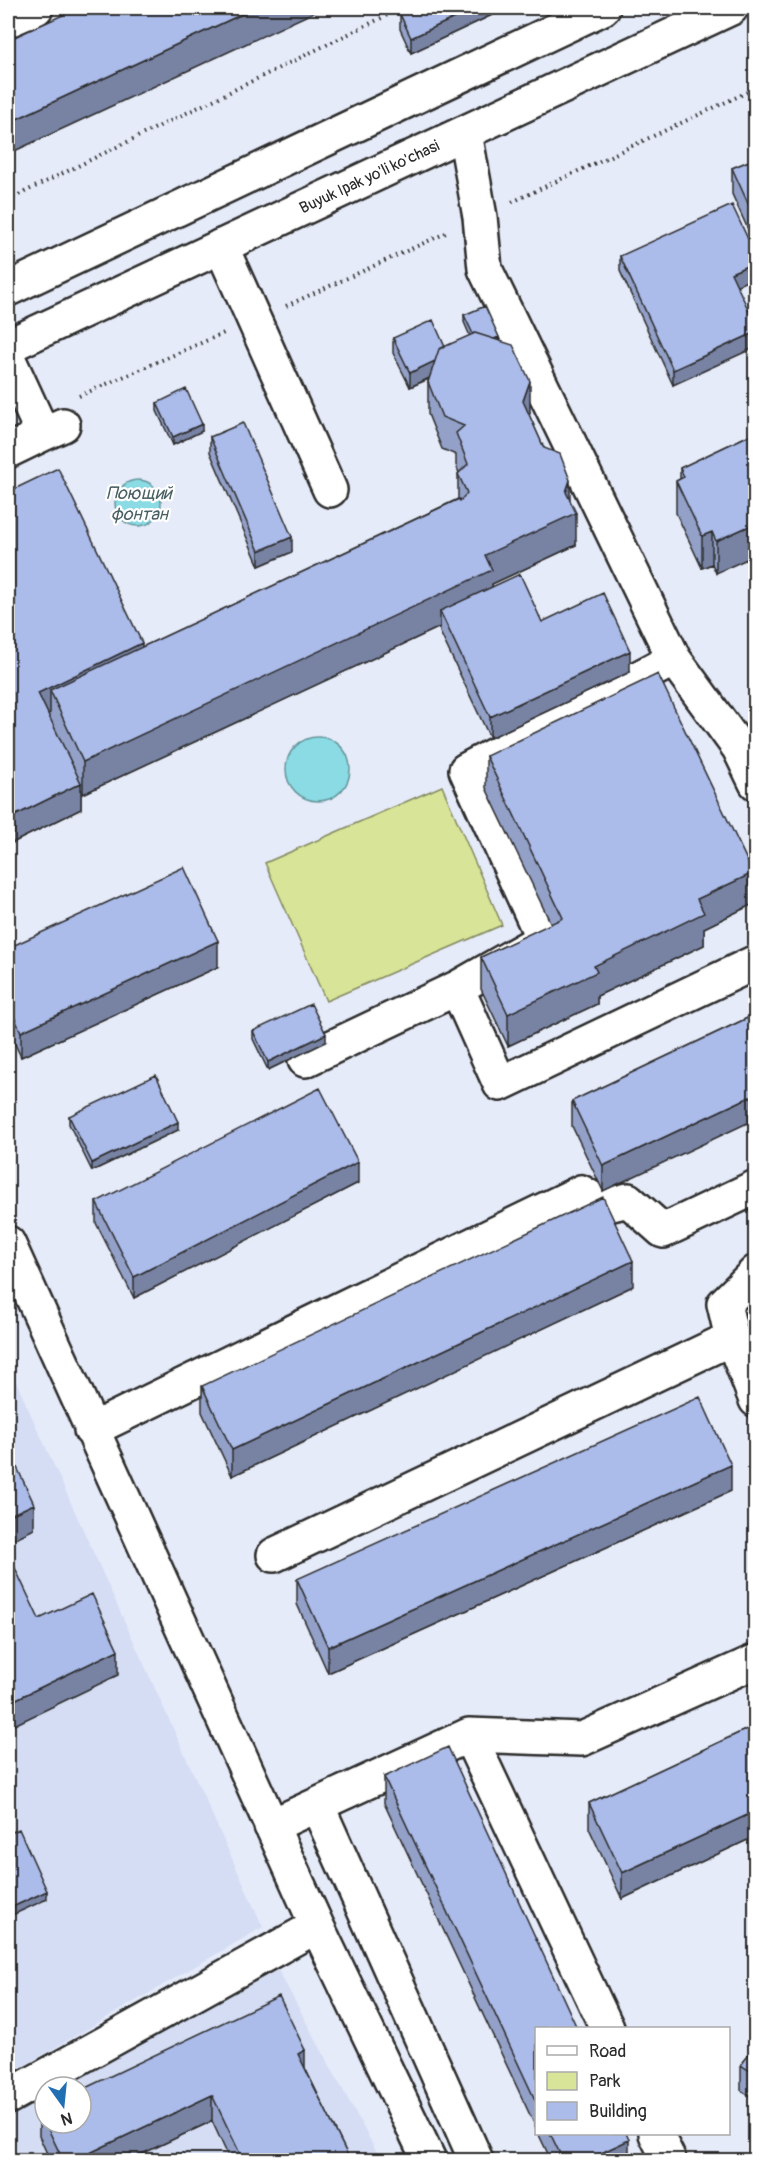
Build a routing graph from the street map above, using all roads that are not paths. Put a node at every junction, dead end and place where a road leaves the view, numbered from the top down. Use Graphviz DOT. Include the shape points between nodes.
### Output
graph roads {
  1 [pos="603,8"];
  2 [pos="731,8"];
  3 [pos="465,133"];
  4 [pos="221,246"];
  5 [pos="8,288"];
  6 [pos="8,346"];
  7 [pos="8,358"];
  8 [pos="8,452"];
  9 [pos="330,490"];
  10 [pos="674,659"];
  11 [pos="756,783"];
  12 [pos="756,962"];
  13 [pos="457,988"];
  14 [pos="305,1060"];
  15 [pos="756,1187"];
  16 [pos="8,1243"];
  17 [pos="756,1272"];
  18 [pos="732,1338"];
  19 [pos="756,1400"];
  20 [pos="91,1430"];
  21 [pos="274,1555"];
  22 [pos="756,1661"];
  23 [pos="469,1735"];
  24 [pos="317,1805"];
  25 [pos="271,1826"];
  26 [pos="317,1926"];
  27 [pos="607,2027"];
  28 [pos="8,2097"];
  29 [pos="657,2135"];
  30 [pos="429,2160"];
  31 [pos="476,2160"];
  32 [pos="669,2160"];
  1 -- 5 [label="street"];
  2 -- 3 [label="street, Buyuk Ipak yo'li ko'chasi"];
  3 -- 4 [label="street, Buyuk Ipak yo'li ko'chasi"];
  3 -- 10 [label="street" via="485,269"];
  4 -- 6 [label="street, Buyuk Ipak yo'li ko'chasi"];
  4 -- 9 [label="street"];
  7 -- 8 [label="street" via="46,425"];
  10 -- 11 [label="street" via="739,748"];
  10 -- 13 [label="street" via="466,770 543,939"];
  12 -- 13 [label="street" via="500,1084"];
  13 -- 14 [label="street"];
  15 -- 20 [label="street" via="663,1231 628,1200 604,1206 580,1192"];
  16 -- 20 [label="street"];
  17 -- 18 [label="street" via="724,1304"];
  18 -- 19 [label="street"];
  18 -- 21 [label="street"];
  20 -- 25 [label="street"];
  22 -- 23 [label="street" via="582,1739"];
  23 -- 24 [label="street"];
  23 -- 27 [label="street"];
  24 -- 25 [label="street"];
  24 -- 31 [label="street"];
  25 -- 26 [label="street"];
  26 -- 28 [label="street"];
  26 -- 30 [label="street"];
  29 -- 32 [label="street"];
}
